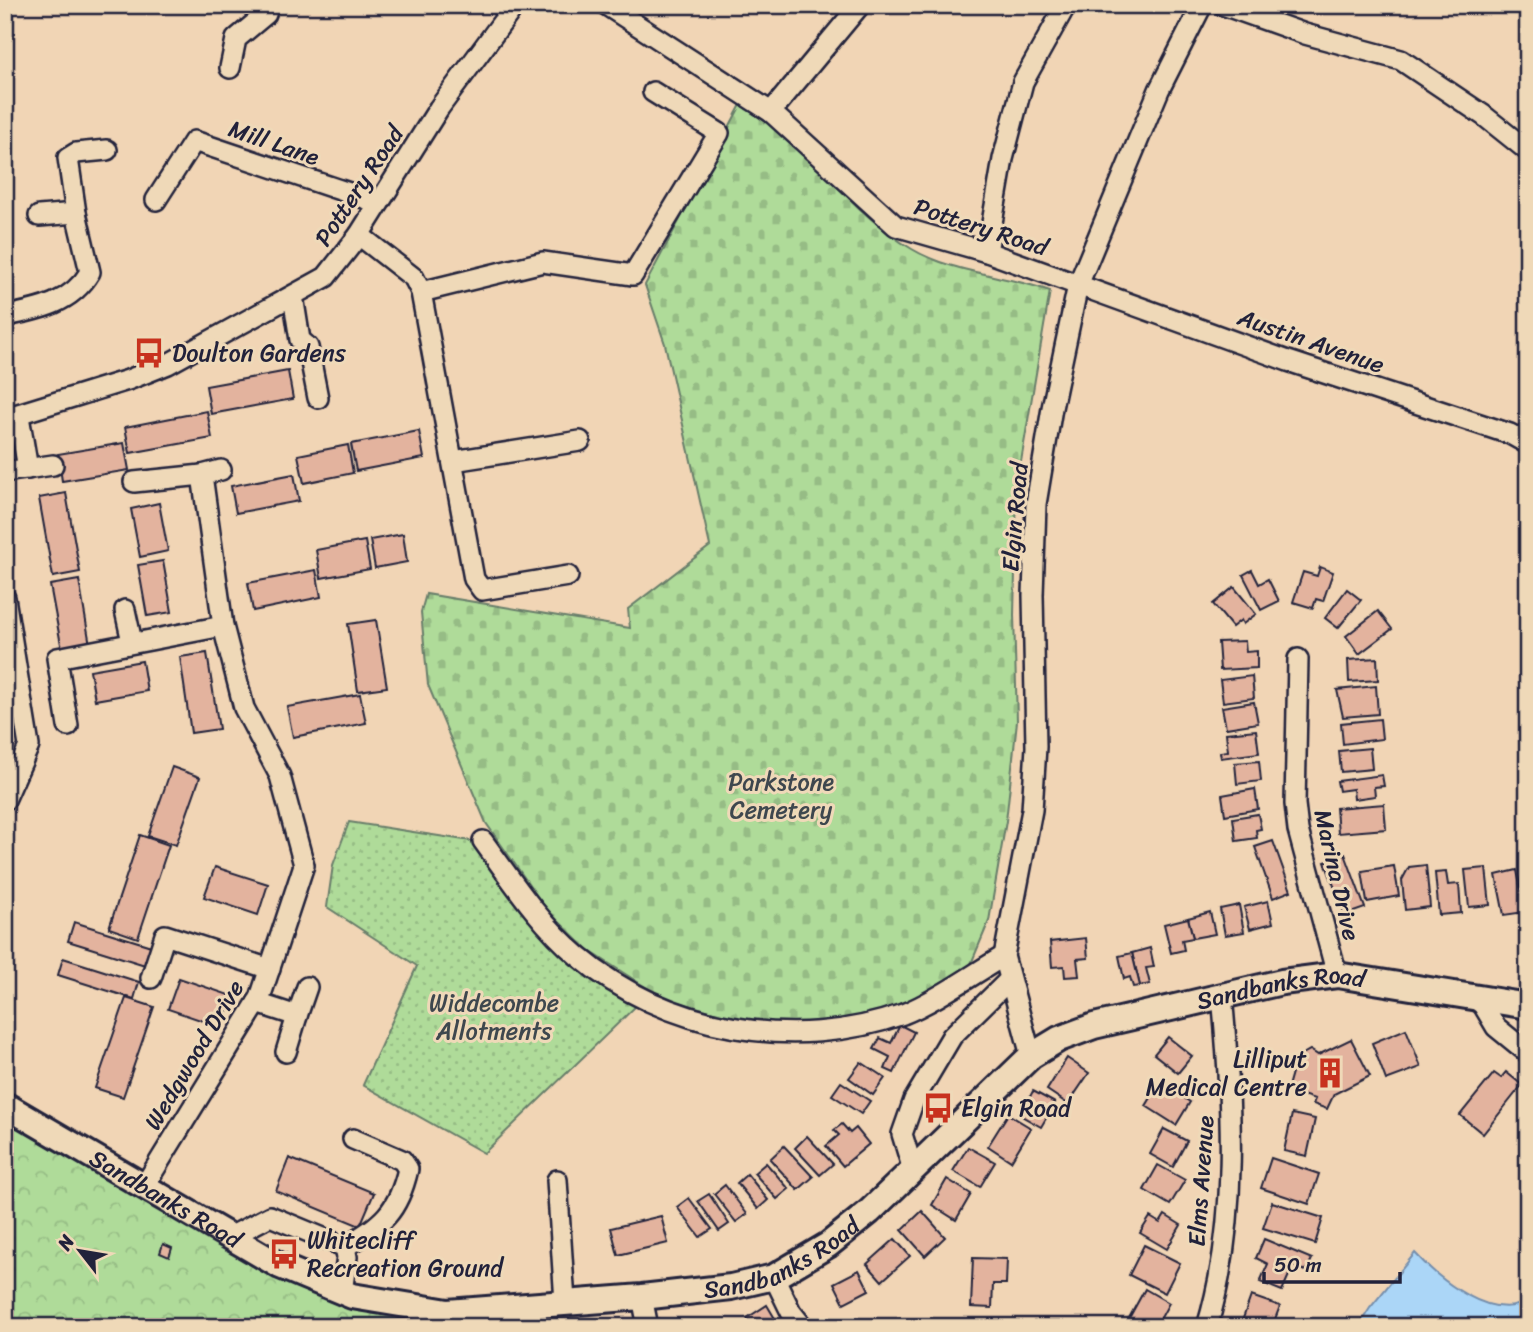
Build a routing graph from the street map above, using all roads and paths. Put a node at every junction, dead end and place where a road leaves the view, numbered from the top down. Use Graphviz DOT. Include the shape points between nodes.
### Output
graph roads {
  1 [pos="268,5"];
  2 [pos="515,5"];
  3 [pos="606,5"];
  4 [pos="860,5"];
  5 [pos="1066,5"];
  6 [pos="1202,5"];
  7 [pos="1223,5"];
  8 [pos="219,27"];
  9 [pos="236,39"];
  10 [pos="230,68"];
  11 [pos="653,92"];
  12 [pos="771,112"];
  13 [pos="107,150"];
  14 [pos="1528,151"];
  15 [pos="156,200"];
  16 [pos="379,203"];
  17 [pos="76,213"];
  18 [pos="39,216"];
  19 [pos="359,235"];
  20 [pos="987,252"];
  21 [pos="1078,285"];
  22 [pos="421,292"];
  23 [pos="293,296"];
  24 [pos="5,316"];
  25 [pos="317,398"];
  26 [pos="12,417"];
  27 [pos="580,441"];
  28 [pos="1528,444"];
  29 [pos="453,461"];
  30 [pos="52,465"];
  31 [pos="28,469"];
  32 [pos="5,472"];
  33 [pos="134,482"];
  34 [pos="568,576"];
  35 [pos="5,598"];
  36 [pos="125,610"];
  37 [pos="223,626"];
  38 [pos="132,642"];
  39 [pos="10,643"];
  40 [pos="1298,659"];
  41 [pos="68,726"];
  42 [pos="5,800"];
  43 [pos="484,841"];
  44 [pos="1004,956"];
  45 [pos="270,969"];
  46 [pos="1337,975"];
  47 [pos="151,978"];
  48 [pos="1009,980"];
  49 [pos="307,987"];
  50 [pos="1222,995"];
  51 [pos="1472,996"];
  52 [pos="257,1003"];
  53 [pos="1528,1006"];
  54 [pos="297,1016"];
  55 [pos="286,1052"];
  56 [pos="1528,1053"];
  57 [pos="1031,1056"];
  58 [pos="5,1105"];
  59 [pos="354,1139"];
  60 [pos="913,1170"];
  61 [pos="556,1180"];
  62 [pos="144,1188"];
  63 [pos="230,1237"];
  64 [pos="345,1247"];
  65 [pos="774,1277"];
  66 [pos="342,1292"];
  67 [pos="642,1297"];
  68 [pos="565,1302"];
  69 [pos="451,1319"];
  70 [pos="648,1327"];
  71 [pos="803,1327"];
  72 [pos="1207,1327"];
  1 -- 9 [label="street" via="266,14"];
  2 -- 16 [label="street, Pottery Road" via="439,108"];
  3 -- 12 [label="street, Pottery Road"];
  4 -- 12 [label="street"];
  5 -- 20 [label="street" via="1023,82 1003,159"];
  6 -- 21 [label="street, Elgin Road" via="1159,90"];
  7 -- 14 [label="street" via="1401,60"];
  8 -- 9 [label="street"];
  9 -- 10 [label="street"];
  11 -- 22 [label="street" via="719,132 634,275 542,262"];
  12 -- 20 [label="street, Pottery Road" via="896,226"];
  13 -- 17 [label="street" via="68,158"];
  15 -- 16 [label="street, Mill Lane" via="194,141"];
  16 -- 19 [label="street, Pottery Road"];
  17 -- 18 [label="street"];
  17 -- 24 [label="street" via="90,271 82,285 39,310"];
  19 -- 22 [label="street" via="414,278"];
  19 -- 23 [label="street, Pottery Road" via="326,277"];
  20 -- 21 [label="street, Pottery Road"];
  21 -- 28 [label="street, Austin Avenue"];
  21 -- 44 [label="street, Elgin Road" via="1037,504 1032,810"];
  22 -- 29 [label="street"];
  23 -- 25 [label="street"];
  23 -- 26 [label="street, Pottery Road" via="168,364"];
  26 -- 31 [label="street"];
  27 -- 29 [label="street"];
  29 -- 34 [label="street" via="474,579 482,590"];
  30 -- 31 [label="street"];
  31 -- 32 [label="street"];
  33 -- 37 [label="street, Wedgwood Drive" via="211,472"];
  35 -- 39 [label="street"];
  36 -- 38 [label="street"];
  37 -- 38 [label="street"];
  37 -- 45 [label="street, Wedgwood Drive" via="244,708 280,776 304,865"];
  38 -- 41 [label="street" via="57,659"];
  39 -- 42 [label="street" via="29,746"];
  40 -- 46 [label="street, Marina Drive" via="1298,830"];
  43 -- 44 [label="street" via="548,927 579,957 657,1005 711,1025 795,1033 849,1029 905,1013"];
  44 -- 48 [label="street, Elgin Road"];
  45 -- 47 [label="street" via="165,935"];
  45 -- 52 [label="street, Wedgwood Drive"];
  46 -- 50 [label="main road, Sandbanks Road"];
  46 -- 51 [label="main road, Sandbanks Road"];
  48 -- 57 [label="street, Elgin Road"];
  48 -- 60 [label="street" via="953,1036 914,1100 902,1134"];
  49 -- 54 [label="street"];
  50 -- 57 [label="main road, Sandbanks Road" via="1094,1026"];
  50 -- 72 [label="street, Elms Avenue" via="1230,1078 1230,1162 1223,1241"];
  51 -- 53 [label="main road, Sandbanks Road"];
  51 -- 56 [label="street" via="1496,1027"];
  52 -- 54 [label="street"];
  52 -- 62 [label="street, Wedgwood Drive"];
  54 -- 55 [label="street"];
  57 -- 60 [label="main road, Sandbanks Road"];
  58 -- 62 [label="main road, Sandbanks Road"];
  59 -- 64 [label="street" via="402,1160 408,1169 403,1192 384,1221"];
  60 -- 65 [label="main road, Sandbanks Road" via="828,1245"];
  61 -- 68 [label="street"];
  62 -- 63 [label="main road, Sandbanks Road"];
  63 -- 64 [label="street" via="270,1216"];
  63 -- 66 [label="main road, Sandbanks Road" via="280,1266"];
  64 -- 66 [label="street"];
  65 -- 67 [label="main road, Sandbanks Road"];
  65 -- 71 [label="street"];
  66 -- 69 [label="main road, Sandbanks Road"];
  67 -- 68 [label="main road, Sandbanks Road"];
  67 -- 70 [label="street"];
  68 -- 69 [label="main road, Sandbanks Road"];
}
